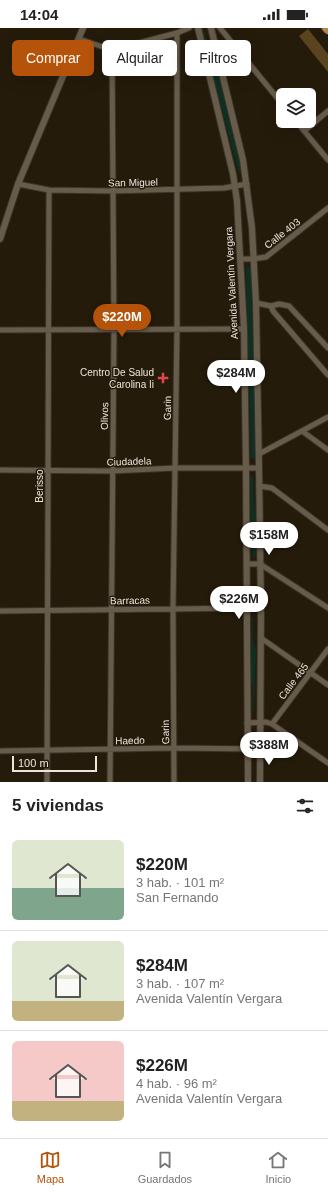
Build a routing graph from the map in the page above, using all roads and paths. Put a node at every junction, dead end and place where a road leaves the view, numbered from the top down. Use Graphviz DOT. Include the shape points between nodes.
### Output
graph roads {
  1 [pos="83,28"];
  2 [pos="189,28"];
  3 [pos="198,28"];
  4 [pos="211,28"];
  5 [pos="220,28"];
  6 [pos="177,33"];
  7 [pos="79,39"];
  8 [pos="150,40"];
  9 [pos="102,47"];
  10 [pos="112,76"];
  11 [pos="276,97"];
  12 [pos="328,111"];
  13 [pos="304,130"];
  14 [pos="328,160"];
  15 [pos="18,184"];
  16 [pos="247,184"];
  17 [pos="236,187"];
  18 [pos="49,190"];
  19 [pos="176,190"];
  20 [pos="112,191"];
  21 [pos="328,208"];
  22 [pos="0,239"];
  23 [pos="241,259"];
  24 [pos="253,259"];
  25 [pos="256,303"];
  26 [pos="271,306"];
  27 [pos="0,330"];
  28 [pos="48,330"];
  29 [pos="114,330"];
  30 [pos="177,330"];
  31 [pos="244,330"];
  32 [pos="328,348"];
  33 [pos="328,375"];
  34 [pos="328,417"];
  35 [pos="302,431"];
  36 [pos="328,450"];
  37 [pos="259,454"];
  38 [pos="175,468"];
  39 [pos="259,468"];
  40 [pos="246,469"];
  41 [pos="0,470"];
  42 [pos="48,471"];
  43 [pos="112,471"];
  44 [pos="259,486"];
  45 [pos="328,530"];
  46 [pos="247,564"];
  47 [pos="260,564"];
  48 [pos="173,608"];
  49 [pos="248,608"];
  50 [pos="261,608"];
  51 [pos="328,608"];
  52 [pos="112,609"];
  53 [pos="48,610"];
  54 [pos="0,611"];
  55 [pos="261,638"];
  56 [pos="328,648"];
  57 [pos="310,672"];
  58 [pos="328,685"];
  59 [pos="247,723"];
  60 [pos="260,723"];
  61 [pos="272,724"];
  62 [pos="174,748"];
  63 [pos="110,749"];
  64 [pos="248,749"];
  65 [pos="260,749"];
  66 [pos="48,750"];
  67 [pos="0,751"];
  68 [pos="328,763"];
  69 [pos="48,782"];
  70 [pos="110,782"];
  71 [pos="174,782"];
  72 [pos="248,782"];
  73 [pos="260,782"];
  1 -- 7 [label="street"];
  2 -- 6 [label="street"];
  3 -- 17 [label="street, Avenida Valentín Vergara"];
  4 -- 16 [label="street"];
  5 -- 11 [label="street"];
  6 -- 8 [label="street"];
  6 -- 19 [label="street, Garin"];
  7 -- 9 [label="street"];
  7 -- 15 [label="street"];
  10 -- 20 [label="street, Olivos"];
  12 -- 13 [label="street"];
  13 -- 14 [label="street"];
  15 -- 18 [label="street, San Miguel"];
  15 -- 22 [label="street"];
  16 -- 17 [label="street, San Miguel"];
  16 -- 24 [label="street"];
  17 -- 19 [label="street, San Miguel"];
  17 -- 23 [label="street, Avenida Valentín Vergara"];
  18 -- 20 [label="street, San Miguel"];
  18 -- 28 [label="street, Berisso"];
  19 -- 20 [label="street, San Miguel"];
  19 -- 30 [label="street, Garin"];
  20 -- 29 [label="street, Olivos"];
  21 -- 24 [label="street, Calle 403" via="268,256"];
  23 -- 24 [label="street, Calle 403"];
  23 -- 31 [label="street, Avenida Valentín Vergara"];
  24 -- 25 [label="street"];
  25 -- 26 [label="street"];
  25 -- 37 [label="street"];
  26 -- 32 [label="street" via="288,306"];
  26 -- 33 [label="street"];
  27 -- 28 [label="street"];
  28 -- 29 [label="street"];
  28 -- 42 [label="street, Berisso"];
  29 -- 30 [label="street"];
  29 -- 43 [label="street, Olivos"];
  30 -- 31 [label="street"];
  30 -- 38 [label="street, Garin"];
  31 -- 40 [label="street, Avenida Valentín Vergara"];
  34 -- 35 [label="street"];
  35 -- 36 [label="street"];
  35 -- 37 [label="street"];
  37 -- 39 [label="street"];
  38 -- 40 [label="street, Ciudadela"];
  38 -- 43 [label="street, Ciudadela"];
  38 -- 48 [label="street, Garin"];
  39 -- 40 [label="street, Ciudadela"];
  39 -- 44 [label="street"];
  40 -- 46 [label="street, Avenida Valentín Vergara"];
  41 -- 42 [label="street, Ciudadela"];
  42 -- 43 [label="street, Ciudadela"];
  42 -- 53 [label="street, Berisso"];
  43 -- 52 [label="street, Olivos"];
  44 -- 45 [label="street" via="272,488"];
  44 -- 47 [label="street"];
  46 -- 47 [label="street"];
  46 -- 49 [label="street, Avenida Valentín Vergara"];
  47 -- 50 [label="street"];
  47 -- 51 [label="street"];
  48 -- 49 [label="street, Barracas"];
  48 -- 52 [label="street, Barracas"];
  48 -- 62 [label="street, Garin"];
  49 -- 50 [label="street, Barracas"];
  49 -- 59 [label="street, Avenida Valentín Vergara"];
  50 -- 55 [label="street"];
  52 -- 53 [label="street, Barracas"];
  52 -- 63 [label="street, Olivos"];
  53 -- 54 [label="street, Barracas"];
  53 -- 66 [label="street, Berisso"];
  55 -- 57 [label="street"];
  55 -- 60 [label="street"];
  56 -- 57 [label="street, Calle 465"];
  57 -- 58 [label="street"];
  57 -- 61 [label="street, Calle 465"];
  59 -- 60 [label="street"];
  59 -- 64 [label="street, Avenida Valentín Vergara"];
  60 -- 61 [label="street"];
  60 -- 65 [label="street"];
  61 -- 68 [label="street"];
  62 -- 63 [label="street, Haedo"];
  62 -- 64 [label="street, Haedo"];
  62 -- 71 [label="street, Garin"];
  63 -- 66 [label="street, Haedo"];
  63 -- 70 [label="street, Olivos"];
  64 -- 65 [label="street, Haedo"];
  64 -- 72 [label="street, Avenida Valentín Vergara"];
  65 -- 73 [label="street"];
  66 -- 67 [label="street, Haedo"];
  66 -- 69 [label="street, Berisso"];
}
